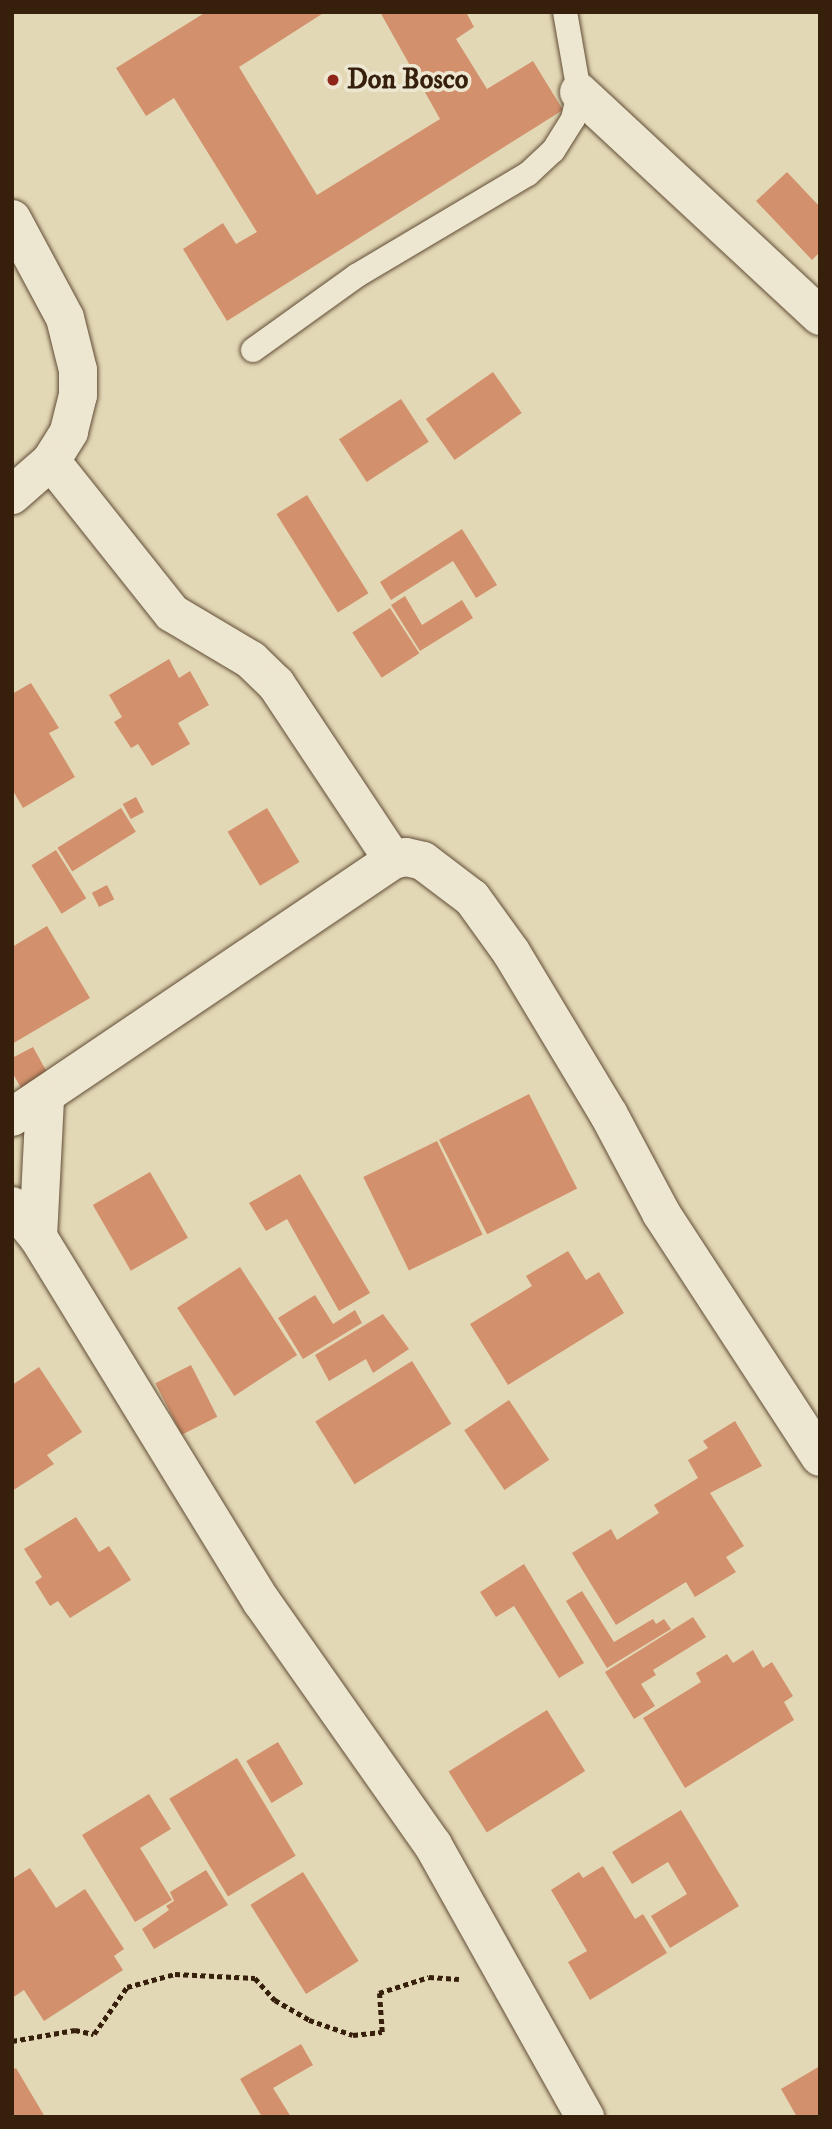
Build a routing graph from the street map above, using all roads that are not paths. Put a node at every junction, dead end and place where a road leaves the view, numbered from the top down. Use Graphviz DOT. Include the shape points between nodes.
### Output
graph roads {
  1 [pos="565,12"];
  2 [pos="579,92"];
  3 [pos="12,219"];
  4 [pos="820,316"];
  5 [pos="253,350"];
  6 [pos="51,461"];
  7 [pos="12,495"];
  8 [pos="393,860"];
  9 [pos="45,1099"];
  10 [pos="12,1117"];
  11 [pos="12,1206"];
  12 [pos="38,1237"];
  13 [pos="820,1457"];
  14 [pos="585,2117"];
  1 -- 2 [label="lane"];
  2 -- 4 [label="street"];
  2 -- 5 [label="lane" via="573,119 553,151 528,174 356,276"];
  3 -- 6 [label="street" via="57,299 78,370 75,415"];
  6 -- 7 [label="street"];
  6 -- 8 [label="street" via="172,613 251,660 276,684"];
  8 -- 9 [label="street"];
  8 -- 13 [label="street" via="423,861 463,889 489,919 535,988 701,1279"];
  9 -- 10 [label="street"];
  9 -- 12 [label="street"];
  11 -- 12 [label="street"];
  12 -- 14 [label="street" via="255,1591 433,1845"];
}
